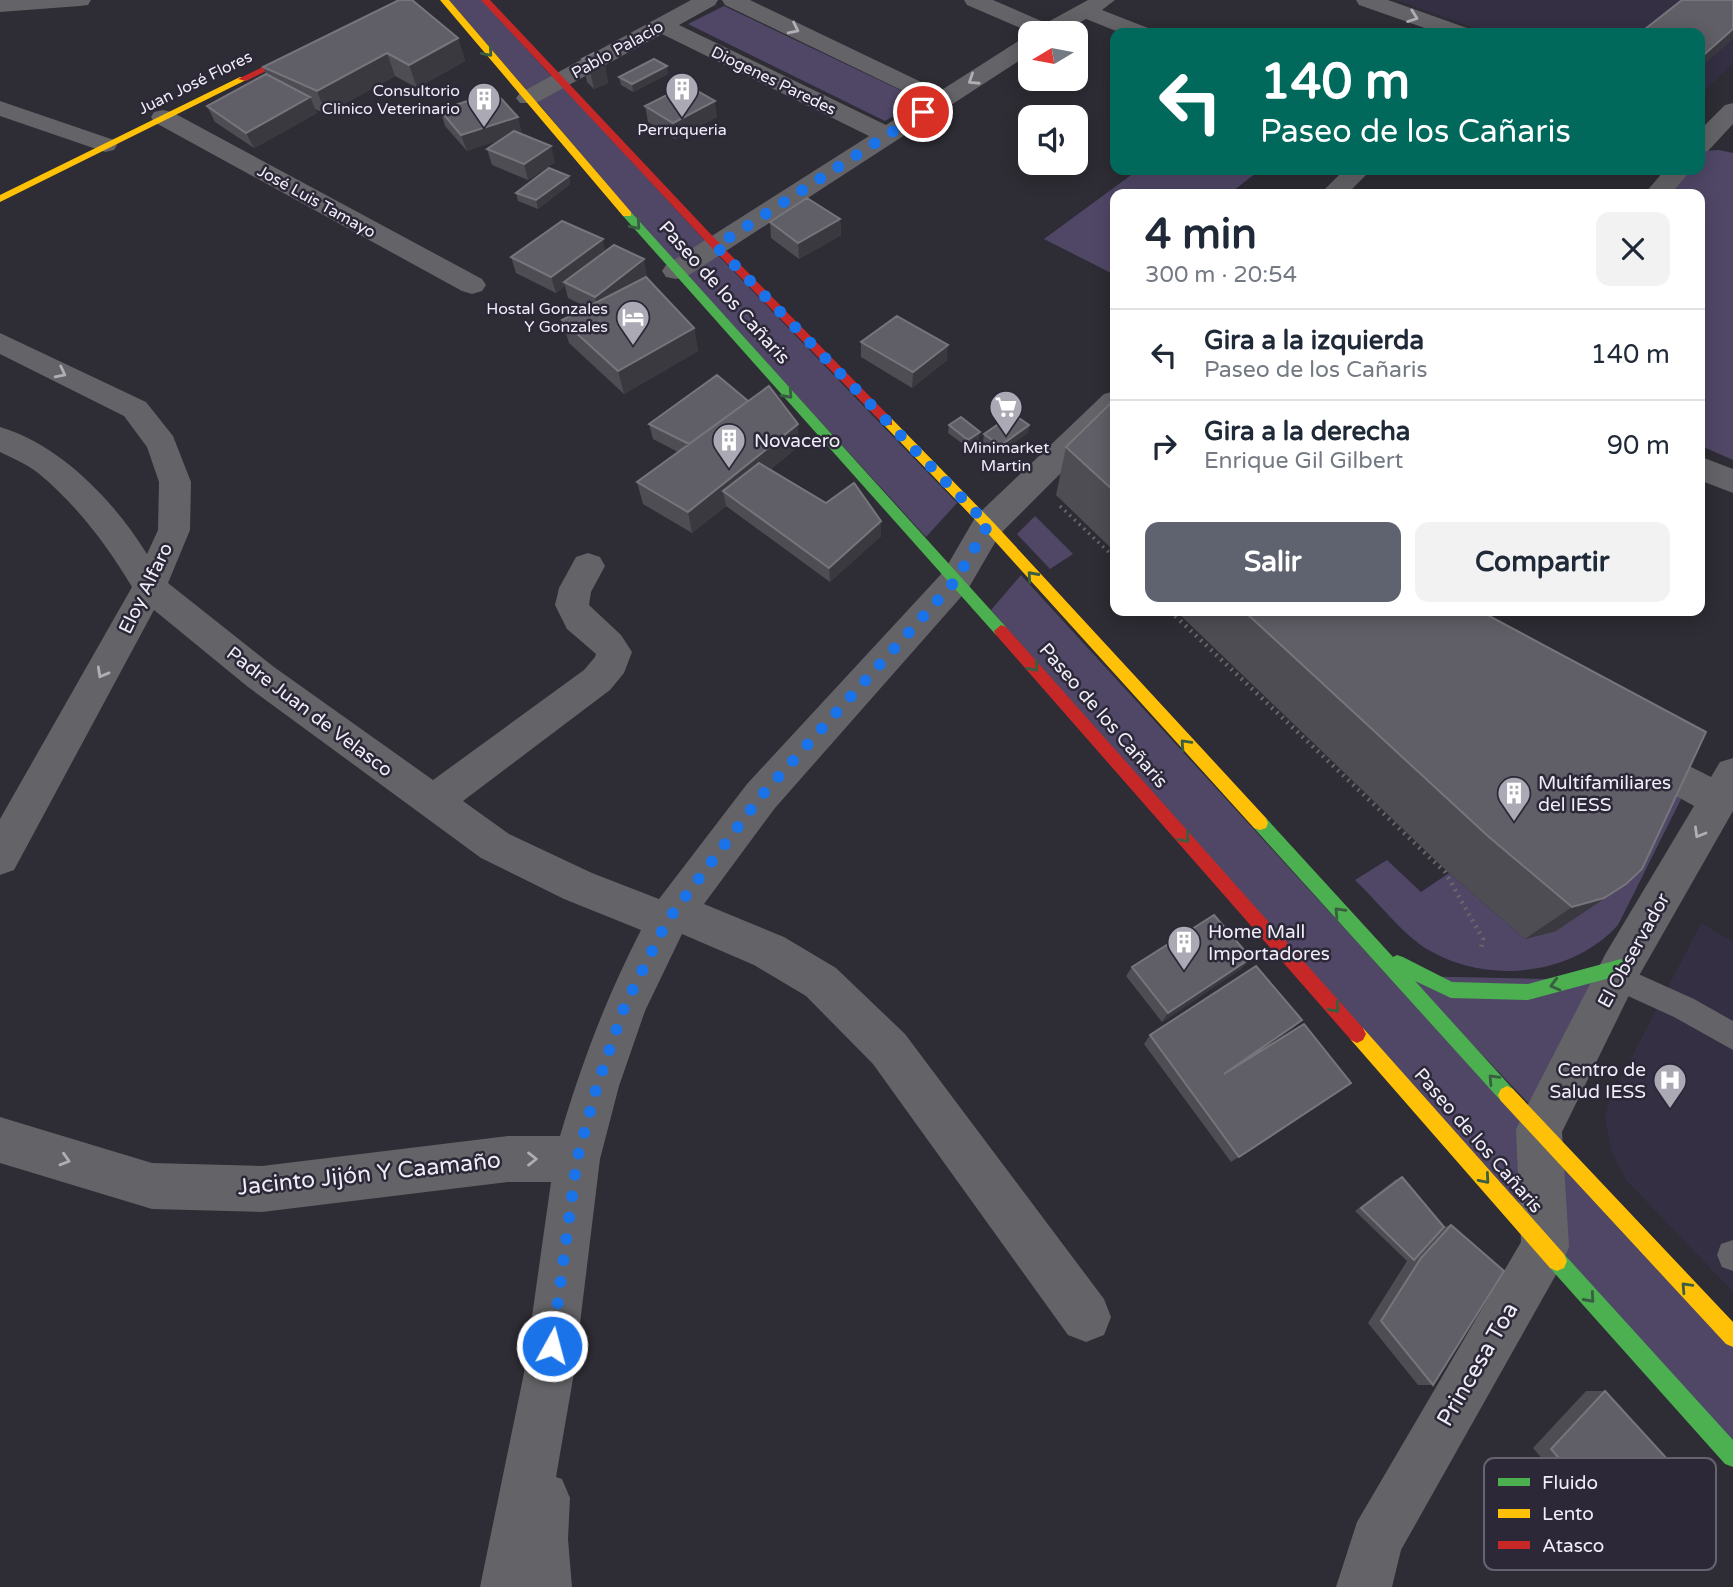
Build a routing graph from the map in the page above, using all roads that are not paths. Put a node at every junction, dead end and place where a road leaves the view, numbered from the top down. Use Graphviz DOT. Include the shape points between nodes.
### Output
graph roads {
  1 [pos="80,0"];
  2 [pos="407,0"];
  3 [pos="444,0"];
  4 [pos="485,0"];
  5 [pos="707,0"];
  6 [pos="733,0"];
  7 [pos="975,0"];
  8 [pos="1367,0"];
  9 [pos="0,5"];
  10 [pos="1095,5"];
  11 [pos="1067,21"];
  12 [pos="1018,23"];
  13 [pos="662,25"];
  14 [pos="1132,28"];
  15 [pos="1445,28"];
  16 [pos="1018,51"];
  17 [pos="560,80"];
  18 [pos="528,98"];
  19 [pos="941,100"];
  20 [pos="0,108"];
  21 [pos="1733,110"];
  22 [pos="163,117"];
  23 [pos="1711,134"];
  24 [pos="886,135"];
  25 [pos="105,145"];
  26 [pos="1353,175"];
  27 [pos="1674,175"];
  28 [pos="1337,189"];
  29 [pos="1661,189"];
  30 [pos="0,199"];
  31 [pos="716,246"];
  32 [pos="676,271"];
  33 [pos="472,285"];
  34 [pos="0,342"];
  35 [pos="1110,412"];
  36 [pos="0,438"];
  37 [pos="1705,470"];
  38 [pos="1733,482"];
  39 [pos="988,525"];
  40 [pos="588,566"];
  41 [pos="956,580"];
  42 [pos="149,587"];
  43 [pos="1609,740"];
  44 [pos="1726,787"];
  45 [pos="433,802"];
  46 [pos="0,857"];
  47 [pos="671,916"];
  48 [pos="1378,954"];
  49 [pos="1618,972"];
  50 [pos="1733,1036"];
  51 [pos="1539,1130"];
  52 [pos="0,1140"];
  53 [pos="577,1159"];
  54 [pos="1545,1247"];
  55 [pos="1086,1317"];
  56 [pos="1733,1337"];
  57 [pos="549,1373"];
  58 [pos="1733,1456"];
  59 [pos="508,1587"];
  60 [pos="544,1587"];
  61 [pos="1364,1587"];
  1 -- 9 [label="street"];
  2 -- 22 [label="main road, Juan José Flores"];
  3 -- 18 [label="main road, Paseo de los Cañaris, one-way"];
  4 -- 17 [label="main road, Paseo de los Cañaris"];
  5 -- 13 [label="street, Pablo Palacio"];
  6 -- 19 [label="street, one-way"];
  7 -- 12 [label="street"];
  8 -- 15 [label="street, one-way"];
  10 -- 11 [label="street"];
  10 -- 14 [label="street"];
  13 -- 17 [label="street, Pablo Palacio"];
  13 -- 24 [label="street, Diogenes Paredes"];
  16 -- 19 [label="street, one-way"];
  17 -- 18 [label="street, Pablo Palacio"];
  17 -- 31 [label="main road, Paseo de los Cañaris"];
  18 -- 32 [label="main road, Paseo de los Cañaris, one-way"];
  19 -- 24 [label="street"];
  20 -- 25 [label="street"];
  21 -- 23 [label="street"];
  22 -- 25 [label="main road, Juan José Flores"];
  22 -- 33 [label="street, José Luis Tamayo"];
  24 -- 31 [label="street"];
  25 -- 30 [label="main road, Juan José Flores"];
  26 -- 28 [label="street"];
  27 -- 29 [label="street"];
  31 -- 32 [label="street"];
  31 -- 39 [label="main road, Paseo de los Cañaris"];
  32 -- 41 [label="main road, Paseo de los Cañaris, one-way"];
  34 -- 42 [label="street, Eloy Alfaro, one-way" via="135,410 162,444 174,482 174,530"];
  35 -- 39 [label="street"];
  36 -- 42 [label="street, Padre Juan de Velasco" via="48,464 85,499 124,545"];
  37 -- 38 [label="street"];
  39 -- 41 [label="street"];
  48 -- 39 [label="main road, Paseo de los Cañaris, one-way"];
  40 -- 45 [label="street" via="572,598 573,610 607,641 614,652 611,663 597,680"];
  41 -- 47 [label="street" via="761,796"];
  41 -- 54 [label="main road, Paseo de los Cañaris, one-way"];
  42 -- 45 [label="street, Padre Juan de Velasco" via="261,677"];
  42 -- 46 [label="street, Eloy Alfaro, one-way"];
  43 -- 44 [label="street"];
  44 -- 49 [label="street, El Observador, one-way"];
  45 -- 47 [label="street, Padre Juan de Velasco" via="495,846 578,886"];
  47 -- 53 [label="street" via="625,1005"];
  47 -- 55 [label="street, Padre Juan de Velasco" via="769,951 821,982 879,1040"];
  49 -- 48 [label="main road, one-way" via="1528,992 1451,990"];
  51 -- 48 [label="main road, Paseo de los Cañaris, one-way"];
  49 -- 50 [label="lane"];
  49 -- 51 [label="street, El Observador"];
  51 -- 54 [label="street"];
  56 -- 51 [label="main road, Paseo de los Cañaris, one-way"];
  52 -- 53 [label="street, Jacinto Jijón Y Caamaño, one-way" via="152,1186 262,1189 508,1158"];
  53 -- 57 [label="street"];
  54 -- 58 [label="main road, Paseo de los Cañaris, one-way"];
  54 -- 61 [label="street, Princesa Toa" via="1376,1541"];
  57 -- 59 [label="street"];
  57 -- 60 [label="street" via="541,1539"];
}
